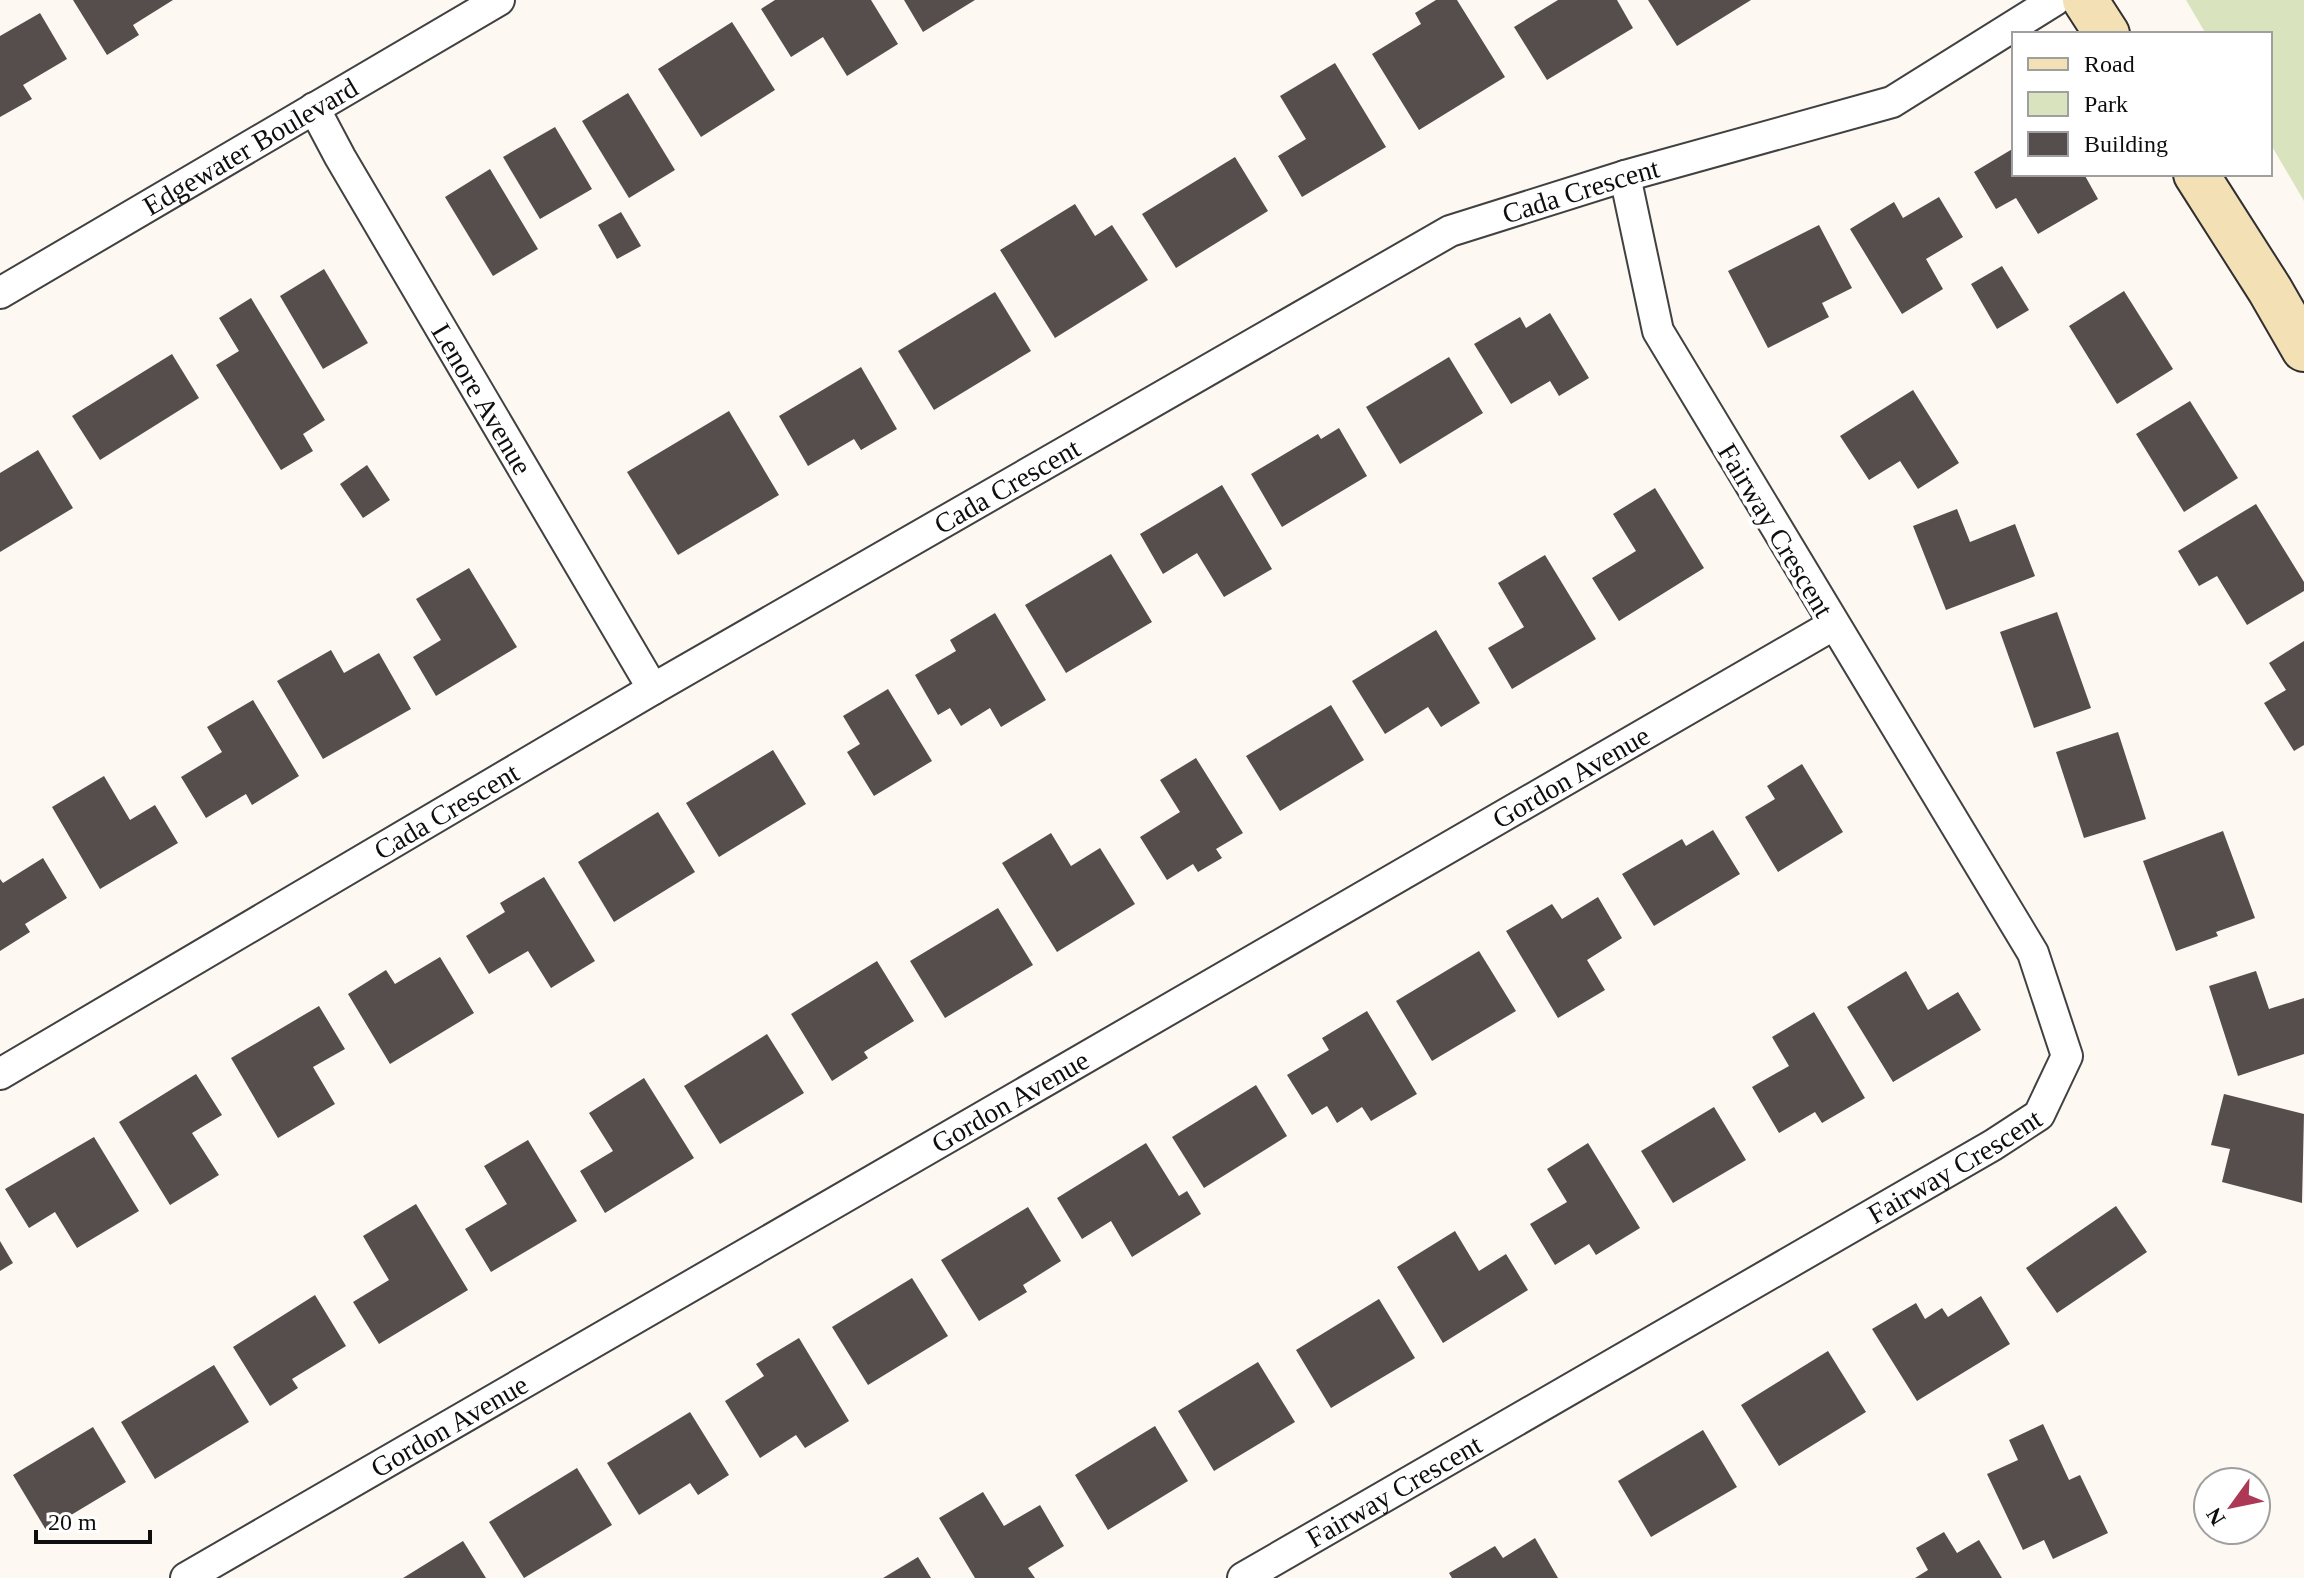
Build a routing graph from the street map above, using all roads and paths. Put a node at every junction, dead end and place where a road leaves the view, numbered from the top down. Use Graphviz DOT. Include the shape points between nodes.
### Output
graph roads {
  1 [pos="499,0"];
  2 [pos="2055,0"];
  3 [pos="2085,0"];
  4 [pos="2106,32"];
  5 [pos="314,108"];
  6 [pos="1625,176"];
  7 [pos="2197,176"];
  8 [pos="0,293"];
  9 [pos="2304,349"];
  10 [pos="1833,625"];
  11 [pos="653,689"];
  12 [pos="0,1074"];
  13 [pos="186,1578"];
  14 [pos="1243,1578"];
  1 -- 5 [label="street, Edgewater Boulevard"];
  2 -- 6 [label="street, Cada Crescent" via="1892,102"];
  3 -- 4 [label="street"];
  5 -- 8 [label="street, Edgewater Boulevard"];
  5 -- 11 [label="street, Lenore Avenue"];
  6 -- 10 [label="street, Fairway Crescent" via="1658,331"];
  6 -- 11 [label="street, Cada Crescent" via="1450,231"];
  7 -- 9 [label="street"];
  10 -- 13 [label="street, Gordon Avenue"];
  10 -- 14 [label="street, Fairway Crescent" via="2033,953 2067,1056 2039,1115"];
  11 -- 12 [label="street, Cada Crescent"];
}
